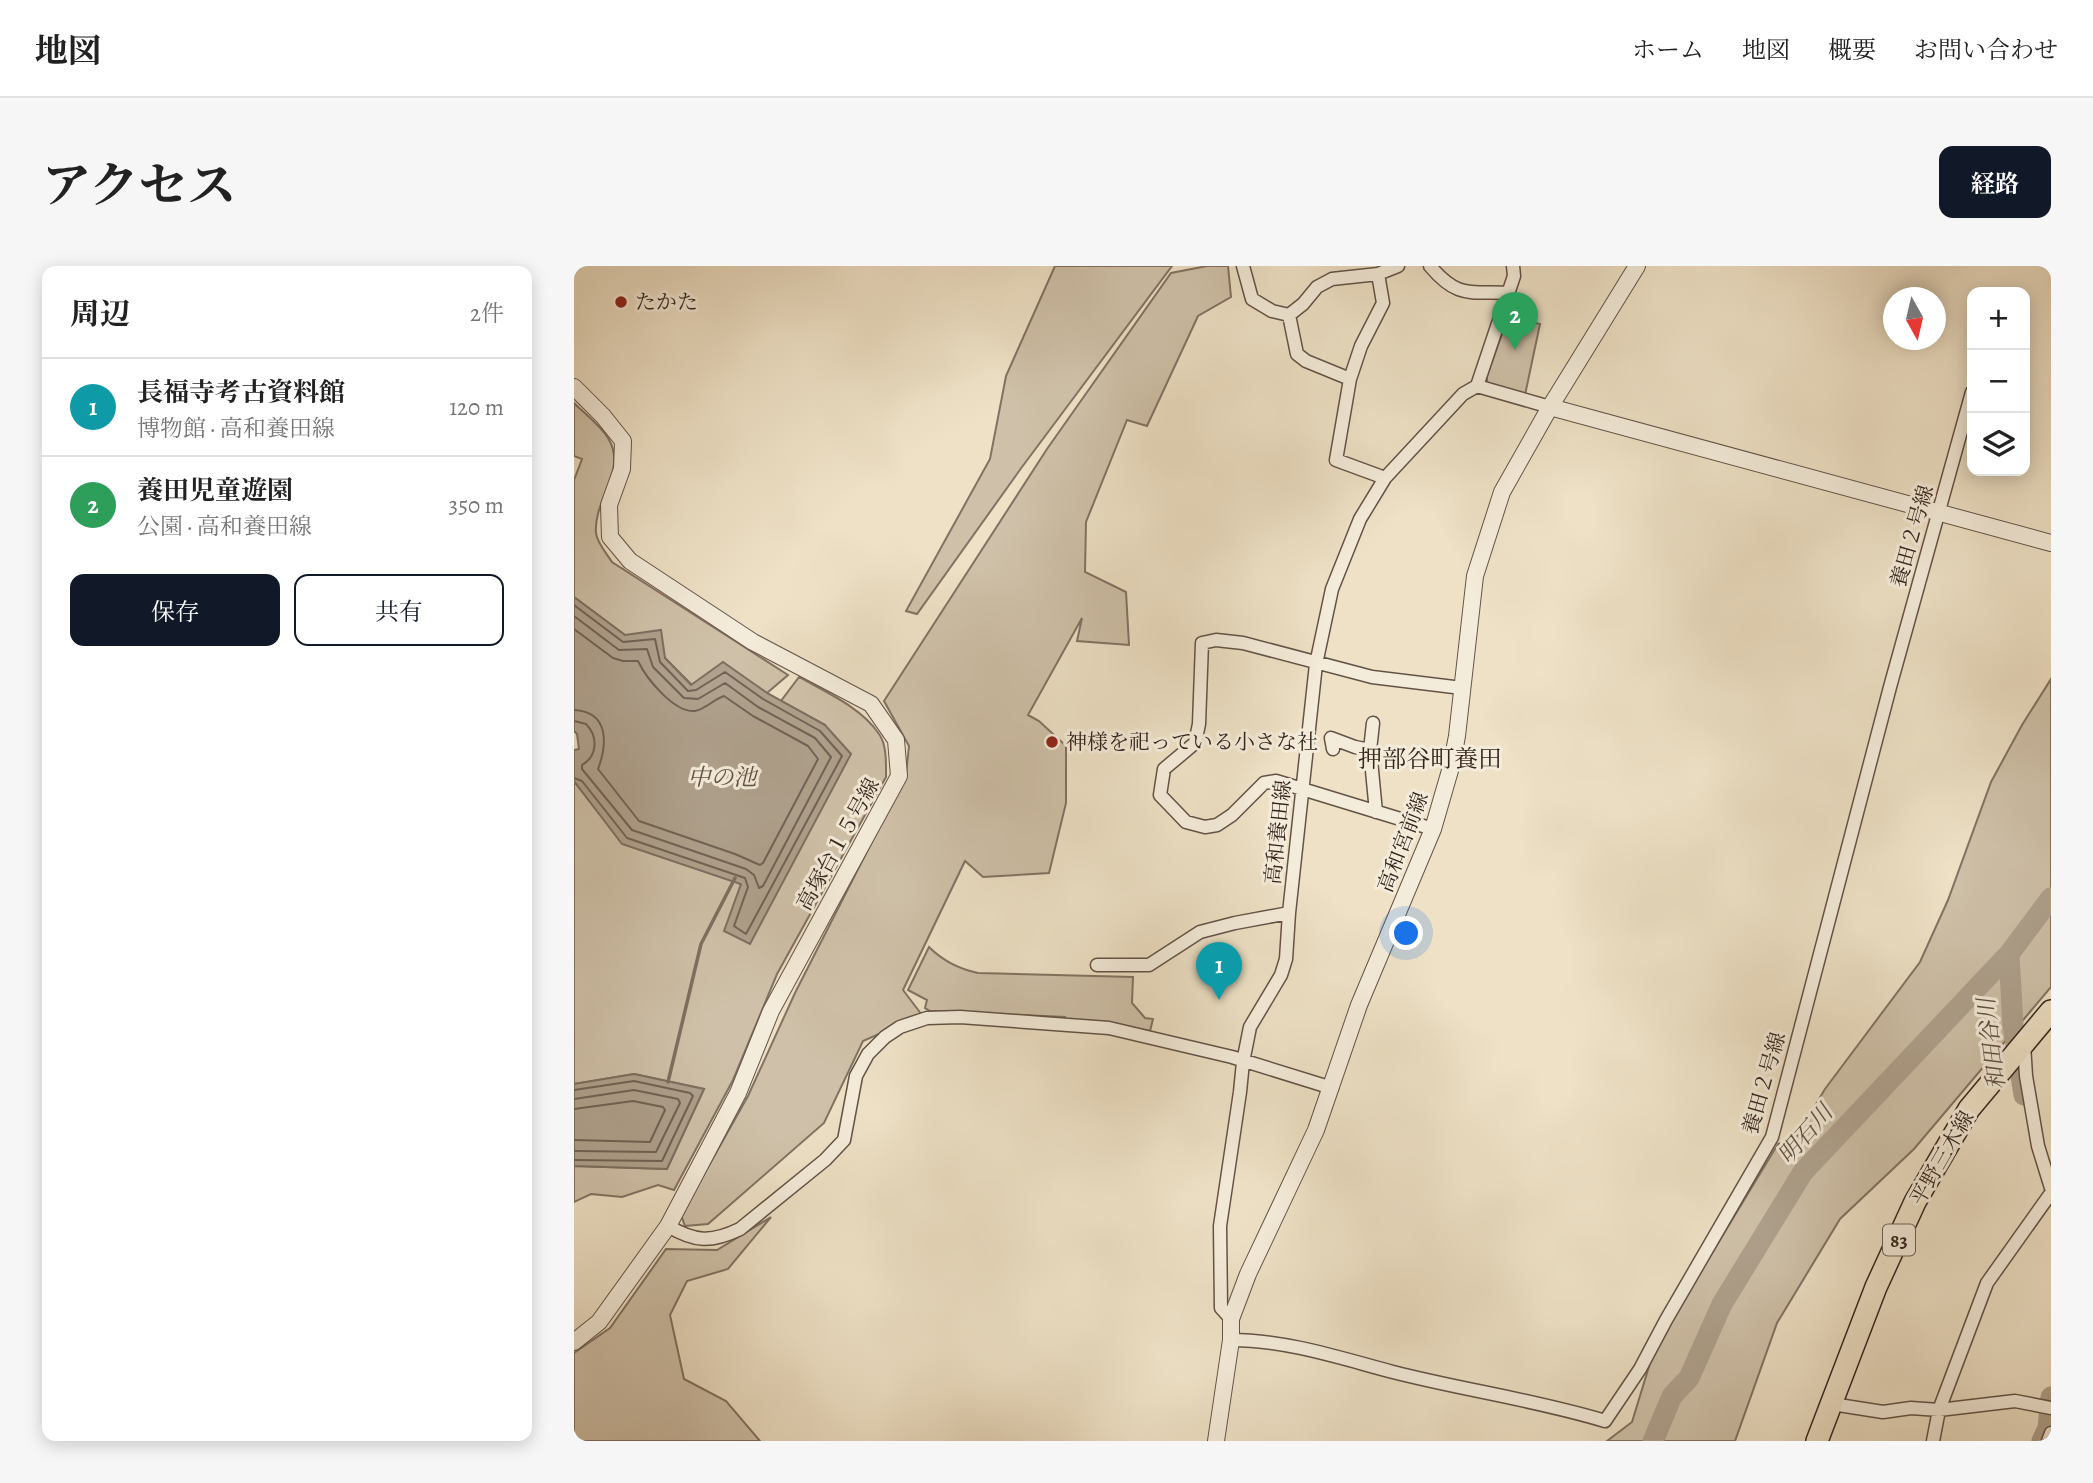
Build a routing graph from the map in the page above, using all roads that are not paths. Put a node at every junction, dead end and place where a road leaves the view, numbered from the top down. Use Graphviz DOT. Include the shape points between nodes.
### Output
graph roads {
  1 [pos="1244,266"];
  2 [pos="1398,266"];
  3 [pos="1430,266"];
  4 [pos="1513,266"];
  5 [pos="1637,266"];
  6 [pos="1378,274"];
  7 [pos="1508,293"];
  8 [pos="1289,315"];
  9 [pos="1350,379"];
  10 [pos="1477,386"];
  11 [pos="574,387"];
  12 [pos="1550,407"];
  13 [pos="1967,410"];
  14 [pos="1385,478"];
  15 [pos="1939,513"];
  16 [pos="2051,543"];
  17 [pos="1316,664"];
  18 [pos="1462,688"];
  19 [pos="1373,723"];
  20 [pos="1309,732"];
  21 [pos="1370,750"];
  22 [pos="1302,791"];
  23 [pos="1376,812"];
  24 [pos="1433,829"];
  25 [pos="1289,913"];
  26 [pos="1097,965"];
  27 [pos="2051,1011"];
  28 [pos="2019,1048"];
  29 [pos="1243,1062"];
  30 [pos="1332,1088"];
  31 [pos="2051,1190"];
  32 [pos="668,1226"];
  33 [pos="1231,1319"];
  34 [pos="1231,1340"];
  35 [pos="574,1342"];
  36 [pos="1832,1404"];
  37 [pos="2051,1408"];
  38 [pos="1939,1410"];
  39 [pos="2051,1433"];
  40 [pos="1216,1441"];
  41 [pos="1817,1441"];
  42 [pos="1933,1441"];
  43 [pos="2048,1441"];
  1 -- 8 [label="street" via="1252,299 1272,312"];
  2 -- 6 [label="street"];
  3 -- 7 [label="street" via="1452,288"];
  4 -- 7 [label="street"];
  5 -- 12 [label="street, 高和宮前線"];
  6 -- 8 [label="street" via="1332,279"];
  6 -- 9 [label="street" via="1383,303"];
  7 -- 10 [label="street"];
  8 -- 9 [label="street" via="1297,354"];
  9 -- 14 [label="street" via="1336,460"];
  10 -- 12 [label="street"];
  10 -- 14 [label="street, 高和養田線" via="1463,394"];
  11 -- 32 [label="street, 高塚台１５号線" via="623,441 622,469 610,505 610,537 630,561 753,642 871,704 896,740 899,776 771,1011 738,1093"];
  12 -- 15 [label="street"];
  12 -- 18 [label="street, 高和宮前線" via="1502,492 1475,576"];
  13 -- 15 [label="street, 養田２号線"];
  14 -- 17 [label="street, 高和養田線" via="1360,519 1332,589"];
  15 -- 16 [label="street"];
  15 -- 34 [label="street, 養田２号線" via="1772,1137 1640,1369 1605,1421 1358,1361 1256,1340"];
  17 -- 18 [label="street" via="1372,677"];
  17 -- 20 [label="street, 高和養田線"];
  17 -- 22 [label="street" via="1243,643 1202,643 1195,743 1164,769 1160,795 1186,822 1205,827 1232,815 1264,783 1276,781"];
  18 -- 24 [label="street, 高和宮前線" via="1451,767"];
  19 -- 21 [label="street"];
  20 -- 21 [label="street" via="1328,735 1332,744"];
  20 -- 22 [label="street, 高和養田線"];
  21 -- 23 [label="street"];
  22 -- 23 [label="street"];
  22 -- 25 [label="street, 高和養田線"];
  23 -- 24 [label="street"];
  24 -- 30 [label="street, 高和宮前線" via="1359,1005"];
  25 -- 26 [label="street" via="1200,932 1149,965"];
  25 -- 29 [label="street, 高和養田線" via="1286,959 1250,1027"];
  27 -- 28 [label="main road, 平野三木線 / 83"];
  28 -- 31 [label="street"];
  28 -- 36 [label="main road, 平野三木線 / 83" via="1969,1109 1915,1202 1876,1287"];
  29 -- 30 [label="street"];
  29 -- 32 [label="street" via="1109,1028 927,1018 900,1027 868,1054 856,1076 844,1140 740,1229 700,1240"];
  29 -- 33 [label="street, 高和養田線" via="1220,1226 1221,1308"];
  30 -- 33 [label="street, 高和宮前線"];
  31 -- 38 [label="street" via="1987,1283"];
  32 -- 35 [label="street, 高塚台１５号線" via="599,1322"];
  33 -- 34 [label="street, 高和宮前線"];
  34 -- 40 [label="street, 高和宮前線"];
  36 -- 38 [label="street" via="1883,1412"];
  36 -- 41 [label="main road, 平野三木線 / 83"];
  37 -- 38 [label="street" via="2015,1401"];
  38 -- 42 [label="street"];
  39 -- 43 [label="street"];
}
